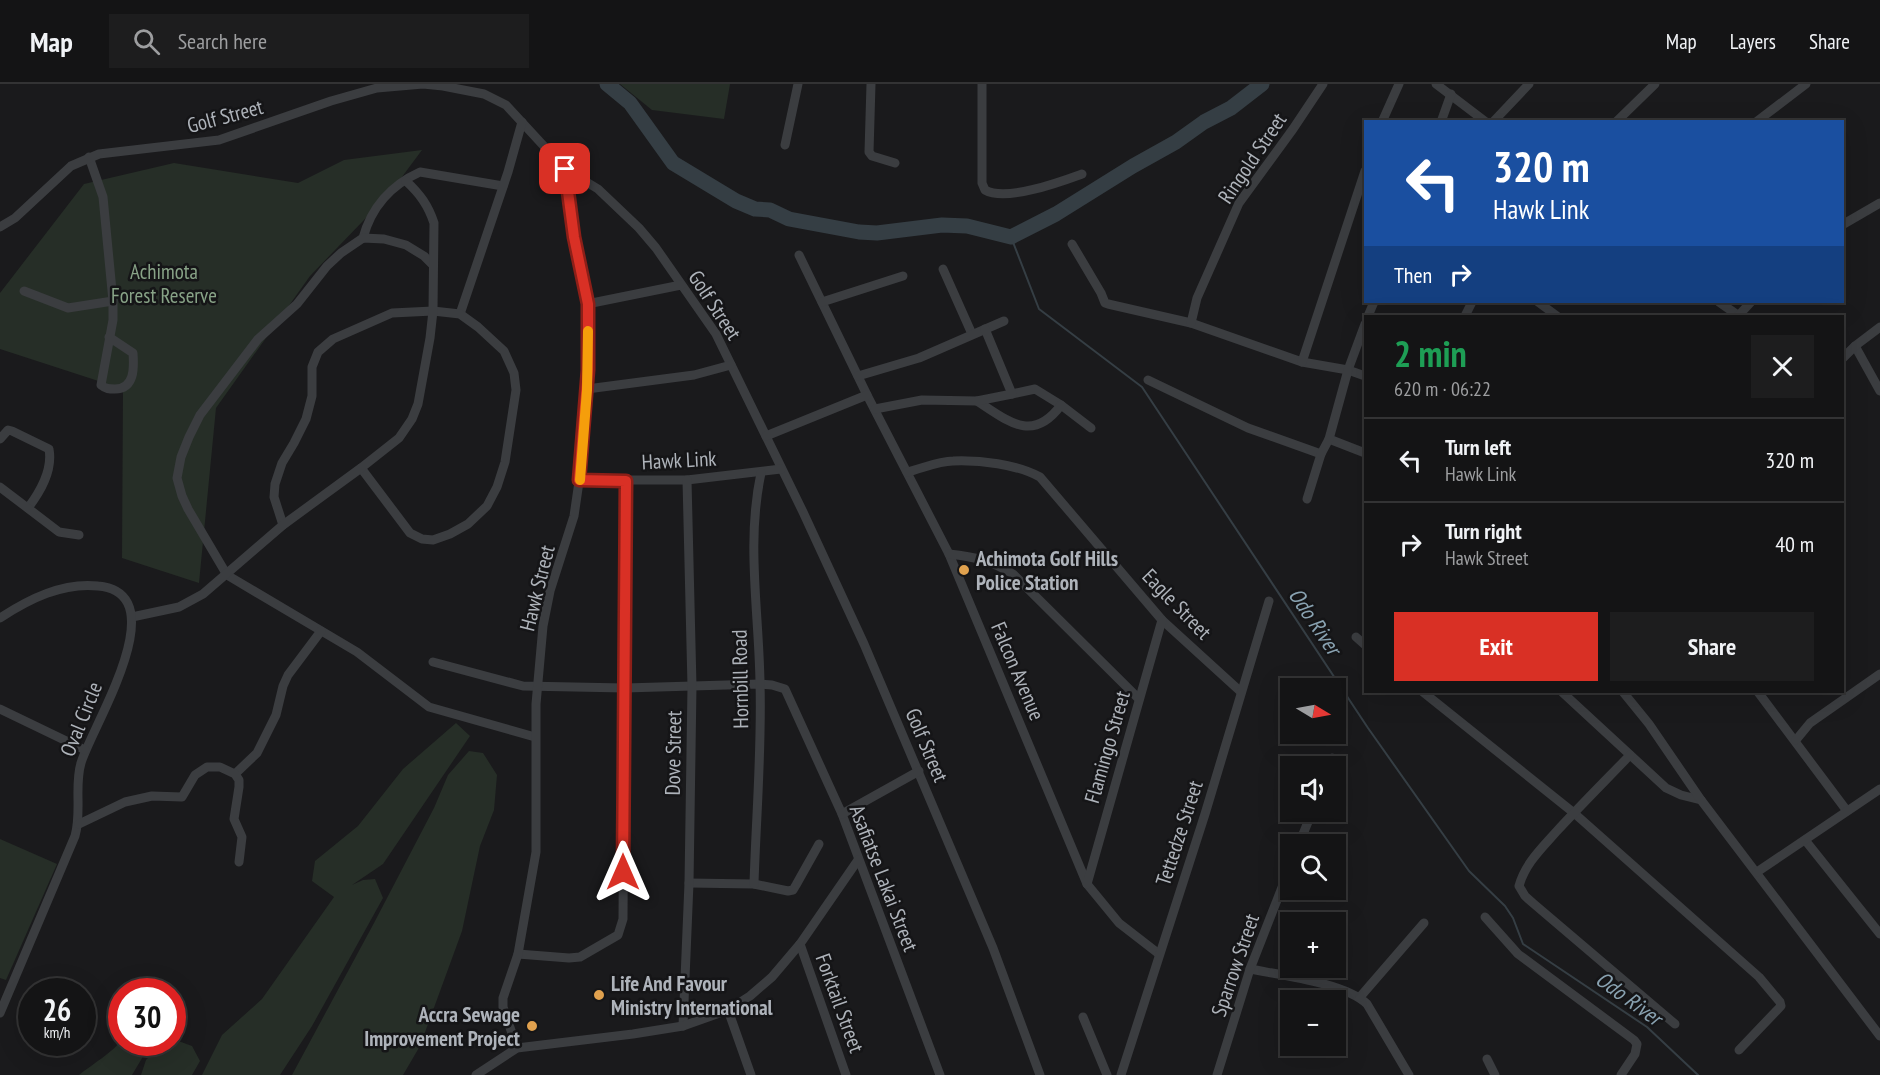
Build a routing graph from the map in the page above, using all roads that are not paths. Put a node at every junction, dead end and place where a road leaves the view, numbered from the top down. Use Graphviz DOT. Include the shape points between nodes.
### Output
graph roads {
  1 [pos="798,84"];
  2 [pos="871,84"];
  3 [pos="982,84"];
  4 [pos="1323,84"];
  5 [pos="1399,84"];
  6 [pos="1436,84"];
  7 [pos="1529,84"];
  8 [pos="1655,84"];
  9 [pos="1806,84"];
  10 [pos="1451,94"];
  11 [pos="1383,120"];
  12 [pos="1442,120"];
  13 [pos="1484,120"];
  14 [pos="1495,120"];
  15 [pos="1618,120"];
  16 [pos="1759,120"];
  17 [pos="522,122"];
  18 [pos="785,145"];
  19 [pos="89,157"];
  20 [pos="896,163"];
  21 [pos="565,169"];
  22 [pos="1082,174"];
  23 [pos="1364,174"];
  24 [pos="406,181"];
  25 [pos="503,186"];
  26 [pos="1880,203"];
  27 [pos="1844,224"];
  28 [pos="0,227"];
  29 [pos="363,238"];
  30 [pos="1072,244"];
  31 [pos="799,255"];
  32 [pos="432,264"];
  33 [pos="944,268"];
  34 [pos="903,276"];
  35 [pos="681,285"];
  36 [pos="24,291"];
  37 [pos="113,301"];
  38 [pos="822,302"];
  39 [pos="1539,303"];
  40 [pos="1720,303"];
  41 [pos="1750,303"];
  42 [pos="588,304"];
  43 [pos="433,310"];
  44 [pos="460,314"];
  45 [pos="1556,315"];
  46 [pos="1737,315"];
  47 [pos="1739,315"];
  48 [pos="1004,321"];
  49 [pos="1191,322"];
  50 [pos="1364,327"];
  51 [pos="1880,327"];
  52 [pos="985,329"];
  53 [pos="972,334"];
  54 [pos="109,337"];
  55 [pos="1855,346"];
  56 [pos="1844,356"];
  57 [pos="1302,362"];
  58 [pos="731,365"];
  59 [pos="1348,370"];
  60 [pos="858,376"];
  61 [pos="1364,376"];
  62 [pos="1148,380"];
  63 [pos="587,390"];
  64 [pos="1880,391"];
  65 [pos="1012,394"];
  66 [pos="867,395"];
  67 [pos="977,401"];
  68 [pos="1061,405"];
  69 [pos="874,409"];
  70 [pos="1091,428"];
  71 [pos="766,436"];
  72 [pos="0,439"];
  73 [pos="1329,439"];
  74 [pos="1364,453"];
  75 [pos="1321,454"];
  76 [pos="361,468"];
  77 [pos="781,469"];
  78 [pos="907,472"];
  79 [pos="761,473"];
  80 [pos="579,480"];
  81 [pos="687,480"];
  82 [pos="626,481"];
  83 [pos="0,487"];
  84 [pos="1307,499"];
  85 [pos="28,508"];
  86 [pos="283,525"];
  87 [pos="79,535"];
  88 [pos="949,554"];
  89 [pos="227,575"];
  90 [pos="1269,601"];
  91 [pos="132,617"];
  92 [pos="0,618"];
  93 [pos="1162,620"];
  94 [pos="321,631"];
  95 [pos="1356,637"];
  96 [pos="1364,644"];
  97 [pos="433,662"];
  98 [pos="1880,674"];
  99 [pos="760,684"];
  100 [pos="692,686"];
  101 [pos="537,687"];
  102 [pos="625,688"];
  103 [pos="1241,692"];
  104 [pos="1424,693"];
  105 [pos="1568,693"];
  106 [pos="1624,693"];
  107 [pos="1759,693"];
  108 [pos="1139,699"];
  109 [pos="0,709"];
  110 [pos="535,737"];
  111 [pos="1796,740"];
  112 [pos="85,750"];
  113 [pos="1630,755"];
  114 [pos="919,771"];
  115 [pos="235,774"];
  116 [pos="1880,789"];
  117 [pos="1701,800"];
  118 [pos="1847,811"];
  119 [pos="1574,813"];
  120 [pos="842,814"];
  121 [pos="79,824"];
  122 [pos="1805,840"];
  123 [pos="819,844"];
  124 [pos="858,860"];
  125 [pos="239,862"];
  126 [pos="1757,872"];
  127 [pos="689,883"];
  128 [pos="754,884"];
  129 [pos="1087,884"];
  130 [pos="1280,892"];
  131 [pos="1485,917"];
  132 [pos="1424,923"];
  133 [pos="1880,934"];
  134 [pos="800,944"];
  135 [pos="518,954"];
  136 [pos="1159,954"];
  137 [pos="1250,969"];
  138 [pos="1360,997"];
  139 [pos="728,1010"];
  140 [pos="0,1013"];
  141 [pos="1083,1017"];
  142 [pos="1675,1024"];
  143 [pos="683,1026"];
  144 [pos="1880,1036"];
  145 [pos="517,1048"];
  146 [pos="1739,1050"];
  147 [pos="1487,1059"];
  148 [pos="476,1075"];
  149 [pos="751,1075"];
  150 [pos="846,1075"];
  151 [pos="940,1075"];
  152 [pos="1040,1075"];
  153 [pos="1107,1075"];
  154 [pos="1122,1075"];
  155 [pos="1217,1075"];
  156 [pos="1409,1075"];
  157 [pos="1496,1075"];
  158 [pos="1621,1075"];
  1 -- 18 [label="street"];
  2 -- 20 [label="street" via="869,152"];
  3 -- 22 [label="street" via="985,190 998,194 1027,191"];
  4 -- 49 [label="street, Ringold Street" via="1239,203 1197,298"];
  5 -- 11 [label="street"];
  6 -- 10 [label="street"];
  7 -- 14 [label="street"];
  8 -- 15 [label="street"];
  9 -- 16 [label="street"];
  10 -- 12 [label="street"];
  10 -- 13 [label="street"];
  17 -- 19 [label="street, Golf Street" via="506,105 484,94 423,84 377,88 219,140"];
  17 -- 21 [label="street, Golf Street"];
  17 -- 25 [label="street"];
  19 -- 28 [label="street, Golf Street" via="71,166"];
  19 -- 37 [label="street" via="103,197"];
  21 -- 35 [label="street, Golf Street" via="619,207 656,248"];
  21 -- 42 [label="street, Hawk Street"];
  23 -- 57 [label="street"];
  24 -- 25 [label="street" via="420,172 428,172"];
  24 -- 29 [label="street" via="388,193 372,213"];
  24 -- 32 [label="street" via="422,196 434,223"];
  25 -- 44 [label="street"];
  26 -- 27 [label="street"];
  29 -- 32 [label="street" via="406,245"];
  29 -- 89 [label="street" via="327,266 297,304 258,339 200,415 189,437 177,478 182,496"];
  30 -- 49 [label="street" via="1105,303"];
  31 -- 38 [label="street, Falcon Avenue"];
  32 -- 43 [label="street"];
  33 -- 53 [label="street"];
  34 -- 38 [label="street"];
  35 -- 42 [label="street"];
  35 -- 58 [label="street, Golf Street" via="716,334"];
  36 -- 37 [label="street" via="68,308"];
  37 -- 54 [label="street"];
  38 -- 60 [label="street, Falcon Avenue"];
  39 -- 45 [label="street"];
  40 -- 46 [label="street"];
  41 -- 47 [label="street"];
  42 -- 63 [label="street, Hawk Street"];
  43 -- 44 [label="street"];
  43 -- 76 [label="street" via="418,404 412,419 399,438"];
  43 -- 86 [label="street" via="392,313 375,319 333,339 318,352 312,367 312,396 306,418 282,463 276,484 274,497"];
  44 -- 76 [label="street" via="504,351 514,372 516,390 505,462 487,506 450,534 422,540 410,533"];
  48 -- 52 [label="street"];
  49 -- 57 [label="street"];
  50 -- 59 [label="street"];
  51 -- 55 [label="street"];
  52 -- 53 [label="street"];
  52 -- 65 [label="street"];
  53 -- 60 [label="street" via="919,358"];
  54 -- 54 [label="street" via="101,385 119,389 131,379 133,353"];
  55 -- 56 [label="street"];
  55 -- 64 [label="street"];
  57 -- 59 [label="street"];
  58 -- 63 [label="street" via="694,375"];
  58 -- 71 [label="street, Golf Street"];
  59 -- 61 [label="street"];
  59 -- 73 [label="street"];
  60 -- 66 [label="street, Falcon Avenue"];
  62 -- 75 [label="street" via="1248,428"];
  63 -- 80 [label="street, Hawk Street"];
  65 -- 67 [label="street"];
  65 -- 68 [label="street" via="1035,389"];
  66 -- 69 [label="street, Falcon Avenue"];
  66 -- 71 [label="street"];
  67 -- 68 [label="street" via="1027,427 1050,420"];
  67 -- 69 [label="street" via="922,400"];
  68 -- 70 [label="street"];
  69 -- 78 [label="street, Falcon Avenue"];
  71 -- 77 [label="street, Golf Street"];
  72 -- 85 [label="street" via="8,430 49,449 44,484"];
  73 -- 74 [label="street"];
  73 -- 75 [label="street"];
  75 -- 84 [label="street"];
  76 -- 86 [label="street"];
  77 -- 79 [label="street, Hawk Link"];
  77 -- 114 [label="street, Golf Street"];
  78 -- 88 [label="street, Falcon Avenue"];
  78 -- 93 [label="street, Eagle Street" via="951,461 1005,465 1026,469 1040,477"];
  79 -- 81 [label="street, Hawk Link"];
  79 -- 99 [label="street, Hornbill Road" via="755,499 753,548"];
  80 -- 82 [label="street, Hawk Link"];
  80 -- 101 [label="street, Hawk Street" via="574,516 550,591"];
  81 -- 82 [label="street, Hawk Link"];
  81 -- 100 [label="street, Dove Street"];
  82 -- 102 [label="street"];
  83 -- 85 [label="street"];
  85 -- 87 [label="street" via="59,532"];
  86 -- 89 [label="street"];
  88 -- 108 [label="street" via="994,562 1013,574"];
  88 -- 129 [label="street, Falcon Avenue"];
  89 -- 91 [label="street" via="179,607"];
  89 -- 94 [label="street"];
  90 -- 103 [label="street, Tettedze Street"];
  91 -- 92 [label="street" via="119,593 94,585 67,587 39,596"];
  91 -- 112 [label="street, Oval Circle" via="128,652"];
  93 -- 103 [label="street, Eagle Street"];
  93 -- 108 [label="street, Flamingo Street"];
  94 -- 110 [label="street" via="357,652 429,707"];
  94 -- 115 [label="street" via="288,675 276,715 257,753"];
  95 -- 96 [label="street"];
  97 -- 101 [label="street"];
  98 -- 111 [label="street" via="1810,723"];
  99 -- 100 [label="street"];
  99 -- 120 [label="street, Asafiatse Lakai Street" via="785,689"];
  99 -- 128 [label="street, Hornbill Road"];
  100 -- 102 [label="street"];
  100 -- 127 [label="street, Dove Street"];
  101 -- 102 [label="street"];
  101 -- 110 [label="street, Hawk Street"];
  102 -- 135 [label="street" via="621,929 618,935 580,957"];
  103 -- 136 [label="street, Tettedze Street"];
  104 -- 119 [label="street"];
  105 -- 113 [label="street"];
  106 -- 117 [label="street"];
  107 -- 111 [label="street"];
  108 -- 129 [label="street, Flamingo Street"];
  109 -- 112 [label="street"];
  110 -- 135 [label="street, Hawk Street" via="536,852"];
  111 -- 118 [label="street"];
  112 -- 121 [label="street, Oval Circle" via="80,767"];
  113 -- 117 [label="street" via="1666,788"];
  113 -- 119 [label="street"];
  114 -- 120 [label="street"];
  114 -- 152 [label="street, Golf Street" via="993,948"];
  115 -- 121 [label="street" via="220,766 207,766 195,775 182,796 152,796 125,802"];
  115 -- 125 [label="street" via="239,788 234,819 242,832"];
  116 -- 118 [label="street"];
  117 -- 126 [label="street"];
  118 -- 122 [label="street"];
  119 -- 142 [label="street" via="1533,858 1519,885 1525,896"];
  119 -- 146 [label="street" via="1759,977 1780,1002 1779,1009"];
  120 -- 124 [label="street, Asafiatse Lakai Street"];
  121 -- 140 [label="street, Oval Circle"];
  122 -- 126 [label="street"];
  122 -- 133 [label="street"];
  123 -- 128 [label="street" via="793,890"];
  124 -- 134 [label="street"];
  124 -- 151 [label="street, Asafiatse Lakai Street"];
  126 -- 144 [label="street"];
  127 -- 128 [label="street"];
  127 -- 143 [label="street, Dove Street"];
  129 -- 136 [label="street, Falcon Avenue" via="1119,923"];
  130 -- 137 [label="street, Sparrow Street"];
  131 -- 158 [label="street" via="1518,954 1634,1040 1635,1054"];
  132 -- 138 [label="street"];
  134 -- 139 [label="street" via="772,977"];
  134 -- 150 [label="street, Forktail Street"];
  135 -- 145 [label="street, Hawk Street" via="503,998"];
  136 -- 154 [label="street, Tettedze Street"];
  137 -- 138 [label="street" via="1310,980"];
  137 -- 155 [label="street, Sparrow Street"];
  138 -- 156 [label="street"];
  139 -- 143 [label="street"];
  139 -- 149 [label="street"];
  141 -- 153 [label="street"];
  143 -- 145 [label="street"];
  145 -- 148 [label="street"];
  147 -- 157 [label="street"];
}
